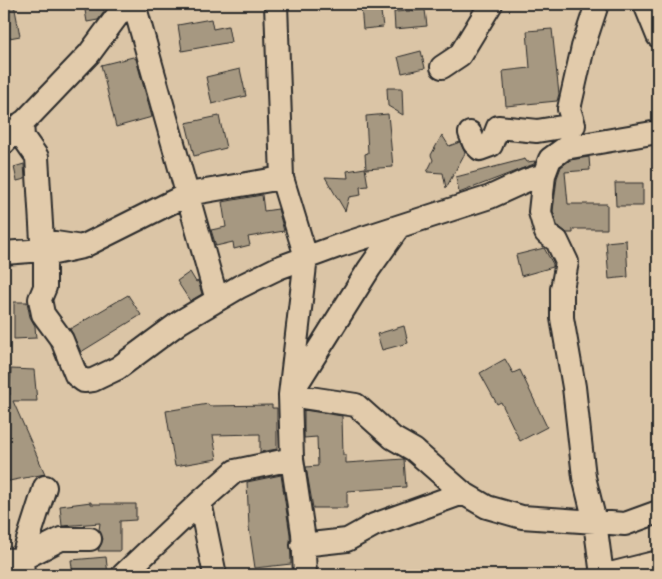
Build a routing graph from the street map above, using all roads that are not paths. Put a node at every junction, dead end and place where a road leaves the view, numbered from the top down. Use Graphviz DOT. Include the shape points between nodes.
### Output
graph roads {
  1 [pos="126,4"];
  2 [pos="134,4"];
  3 [pos="276,4"];
  4 [pos="491,4"];
  5 [pos="597,4"];
  6 [pos="645,4"];
  7 [pos="658,36"];
  8 [pos="442,67"];
  9 [pos="22,123"];
  10 [pos="537,131"];
  11 [pos="658,132"];
  12 [pos="470,133"];
  13 [pos="4,143"];
  14 [pos="547,167"];
  15 [pos="282,178"];
  16 [pos="188,194"];
  17 [pos="398,228"];
  18 [pos="82,247"];
  19 [pos="4,253"];
  20 [pos="306,257"];
  21 [pos="217,300"];
  22 [pos="290,395"];
  23 [pos="292,459"];
  24 [pos="45,487"];
  25 [pos="463,492"];
  26 [pos="200,502"];
  27 [pos="658,512"];
  28 [pos="596,522"];
  29 [pos="90,539"];
  30 [pos="302,545"];
  31 [pos="658,562"];
  32 [pos="16,565"];
  33 [pos="123,575"];
  34 [pos="214,575"];
  35 [pos="304,575"];
  36 [pos="602,575"];
  37 [pos="606,575"];
  1 -- 9 [label="street" via="89,54"];
  2 -- 16 [label="street"];
  3 -- 15 [label="street"];
  4 -- 8 [label="street" via="460,55"];
  5 -- 10 [label="street" via="569,109 574,125"];
  6 -- 7 [label="street"];
  9 -- 13 [label="street"];
  9 -- 18 [label="street" via="24,137 37,156 42,241"];
  10 -- 12 [label="street" via="498,127 491,145 480,148"];
  10 -- 14 [label="street"];
  11 -- 14 [label="street" via="565,148"];
  14 -- 17 [label="street" via="490,197"];
  14 -- 28 [label="street" via="540,212 546,233 557,241 567,262 562,289 562,318 584,477"];
  15 -- 16 [label="street"];
  15 -- 20 [label="street"];
  16 -- 18 [label="street"];
  16 -- 21 [label="street"];
  17 -- 20 [label="street"];
  17 -- 22 [label="street"];
  18 -- 19 [label="street"];
  18 -- 21 [label="street" via="44,255 45,287 40,299 43,314 62,340 80,380 93,380 118,368 180,322"];
  20 -- 21 [label="street"];
  20 -- 22 [label="street"];
  22 -- 23 [label="street"];
  22 -- 25 [label="street" via="356,405"];
  23 -- 26 [label="street" via="235,470"];
  23 -- 30 [label="street"];
  24 -- 32 [label="street"];
  25 -- 28 [label="street" via="487,507 522,516"];
  25 -- 30 [label="street" via="374,525 348,540"];
  26 -- 33 [label="street"];
  26 -- 34 [label="street"];
  27 -- 28 [label="street" via="625,524"];
  28 -- 36 [label="street"];
  29 -- 32 [label="street" via="61,538"];
  30 -- 35 [label="street"];
  31 -- 37 [label="street"];
}
